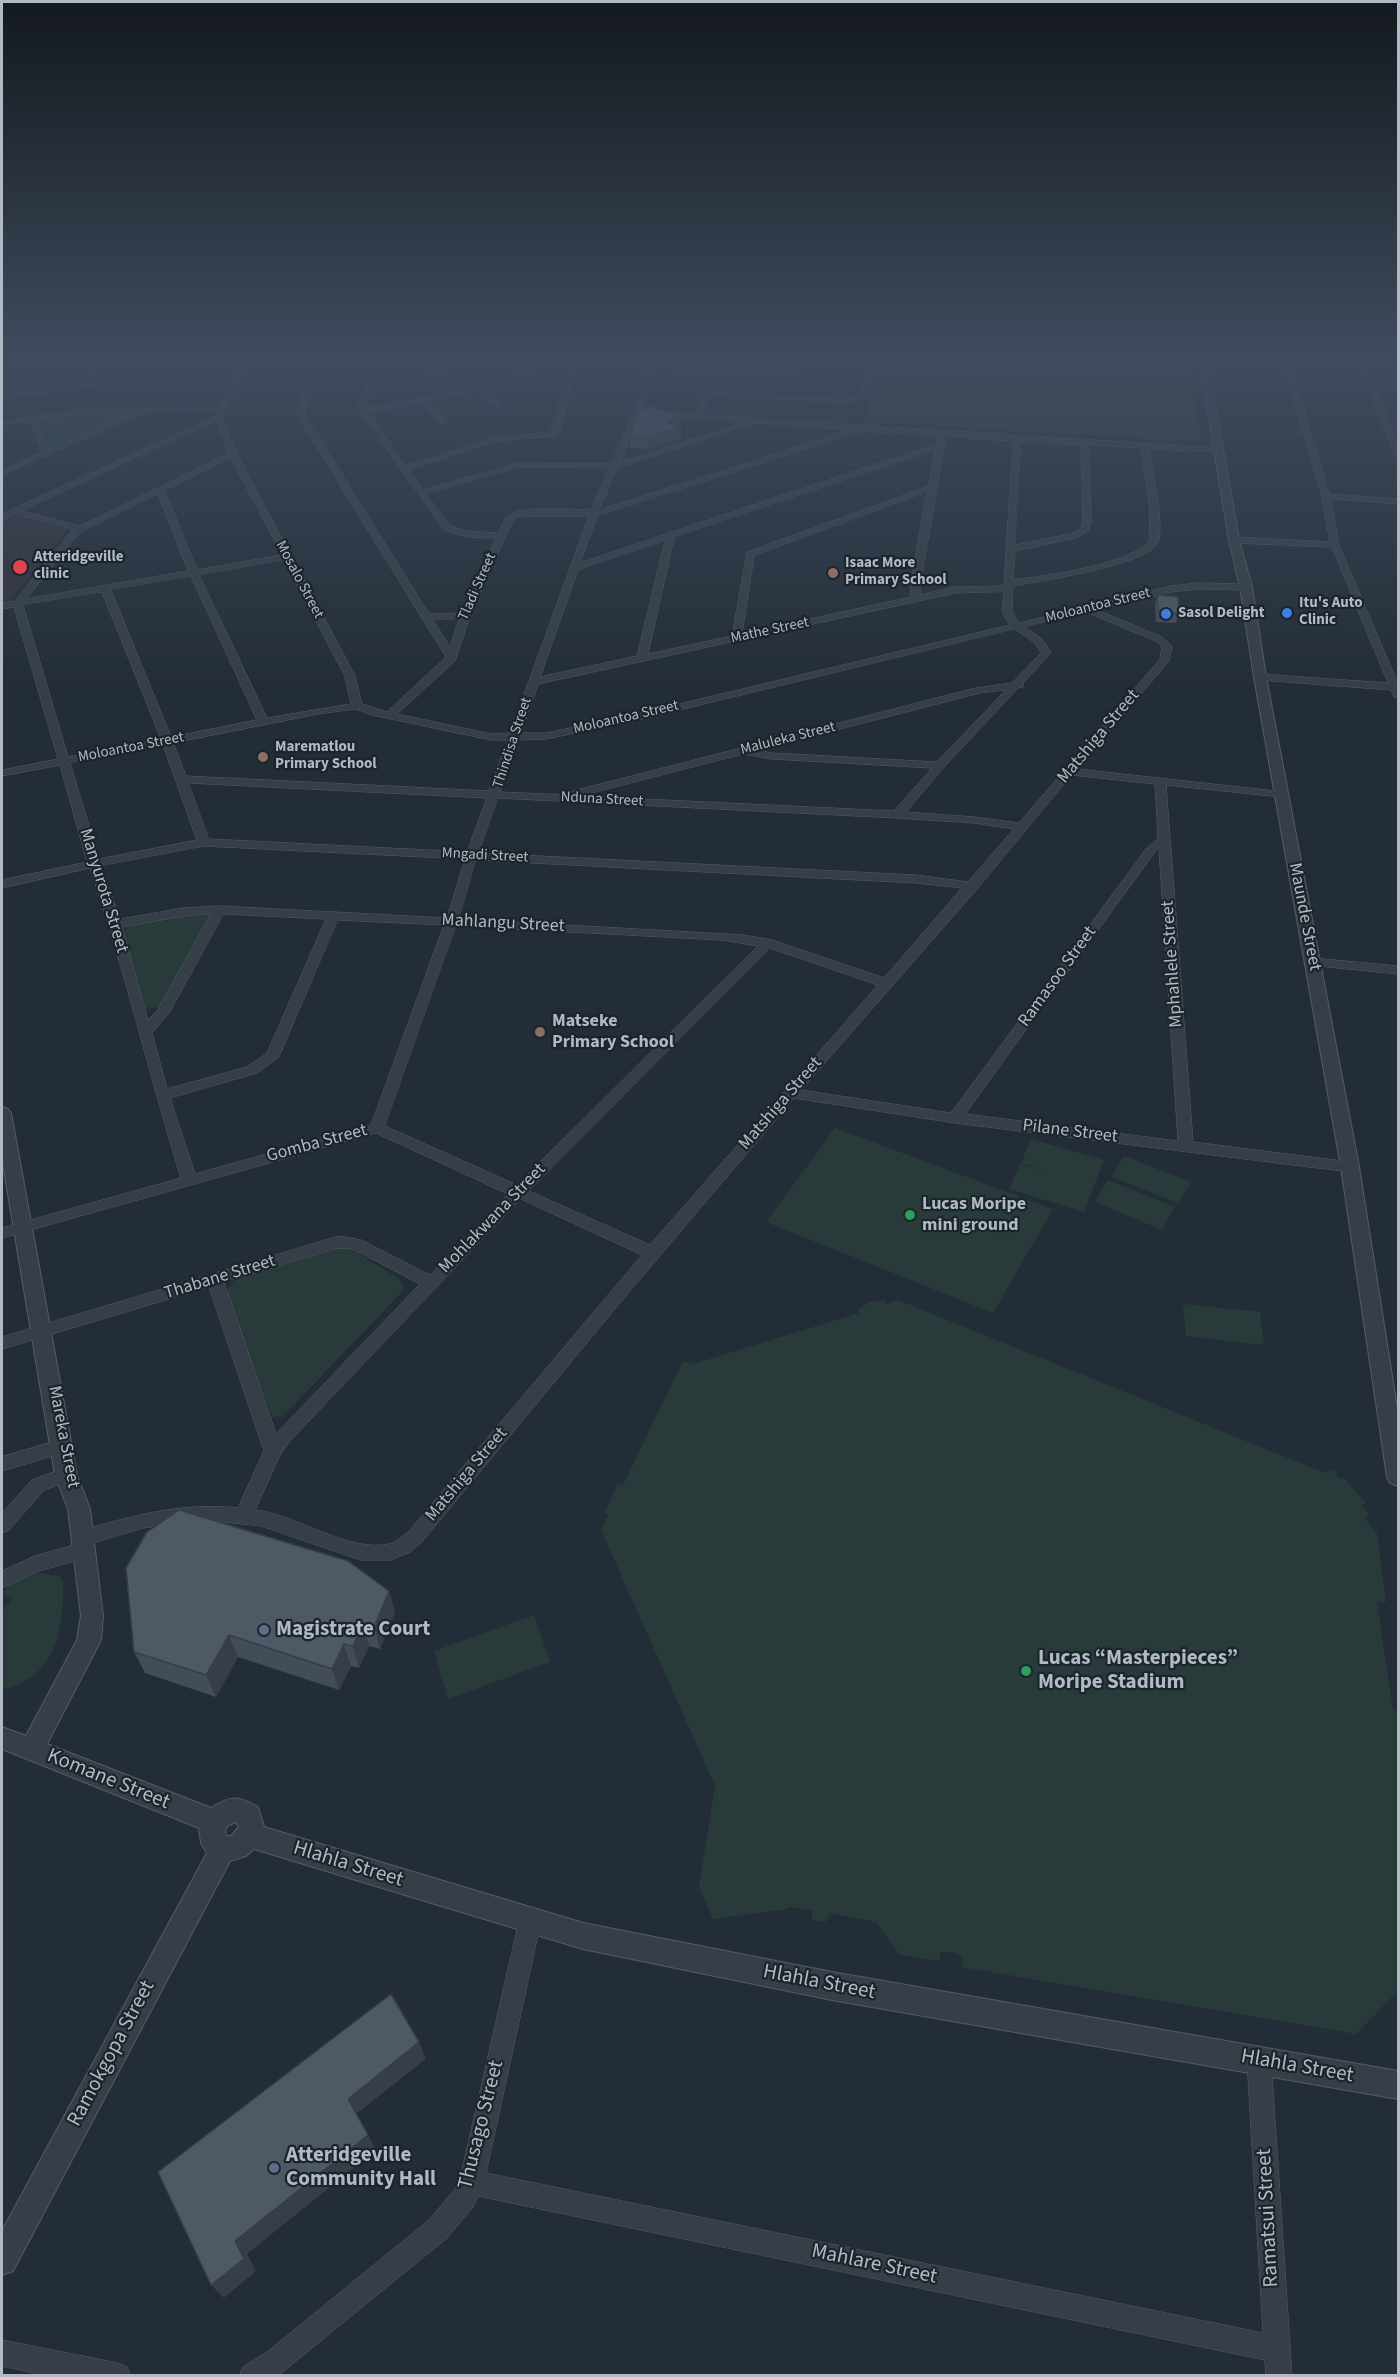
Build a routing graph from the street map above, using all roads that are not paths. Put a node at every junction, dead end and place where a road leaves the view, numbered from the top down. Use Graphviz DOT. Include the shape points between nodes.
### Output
graph roads {
  1 [pos="101,470"];
  2 [pos="200,470"];
  3 [pos="241,470"];
  4 [pos="335,470"];
  5 [pos="404,470"];
  6 [pos="502,470"];
  7 [pos="613,470"];
  8 [pos="733,470"];
  9 [pos="868,470"];
  10 [pos="934,470"];
  11 [pos="1015,470"];
  12 [pos="1086,470"];
  13 [pos="1148,470"];
  14 [pos="1222,470"];
  15 [pos="1318,470"];
  16 [pos="931,488"];
  17 [pos="160,489"];
  18 [pos="422,493"];
  19 [pos="1326,496"];
  20 [pos="1398,501"];
  21 [pos="2,508"];
  22 [pos="14,512"];
  23 [pos="593,515"];
  24 [pos="2,517"];
  25 [pos="79,528"];
  26 [pos="501,536"];
  27 [pos="670,537"];
  28 [pos="1234,540"];
  29 [pos="1335,545"];
  30 [pos="1011,549"];
  31 [pos="287,557"];
  32 [pos="574,567"];
  33 [pos="194,574"];
  34 [pos="1008,587"];
  35 [pos="1246,587"];
  36 [pos="106,589"];
  37 [pos="916,598"];
  38 [pos="18,603"];
  39 [pos="2,606"];
  40 [pos="1087,609"];
  41 [pos="465,616"];
  42 [pos="428,618"];
  43 [pos="1015,626"];
  44 [pos="736,638"];
  45 [pos="451,657"];
  46 [pos="642,658"];
  47 [pos="1260,677"];
  48 [pos="533,682"];
  49 [pos="1019,685"];
  50 [pos="1398,690"];
  51 [pos="357,706"];
  52 [pos="390,716"];
  53 [pos="263,721"];
  54 [pos="514,738"];
  55 [pos="165,741"];
  56 [pos="742,750"];
  57 [pos="63,761"];
  58 [pos="940,765"];
  59 [pos="1071,772"];
  60 [pos="2,773"];
  61 [pos="183,779"];
  62 [pos="1160,783"];
  63 [pos="1281,794"];
  64 [pos="495,796"];
  65 [pos="558,798"];
  66 [pos="897,815"];
  67 [pos="1020,827"];
  68 [pos="1164,839"];
  69 [pos="204,842"];
  70 [pos="472,855"];
  71 [pos="93,864"];
  72 [pos="2,884"];
  73 [pos="973,886"];
  74 [pos="220,910"];
  75 [pos="334,915"];
  76 [pos="452,921"];
  77 [pos="115,924"];
  78 [pos="768,943"];
  79 [pos="1313,962"];
  80 [pos="1398,970"];
  81 [pos="885,983"];
  82 [pos="145,1032"];
  83 [pos="790,1094"];
  84 [pos="162,1095"];
  85 [pos="2,1113"];
  86 [pos="956,1118"];
  87 [pos="377,1128"];
  88 [pos="1186,1146"];
  89 [pos="1350,1167"];
  90 [pos="189,1179"];
  91 [pos="519,1192"];
  92 [pos="24,1227"];
  93 [pos="2,1233"];
  94 [pos="652,1253"];
  95 [pos="215,1281"];
  96 [pos="432,1283"];
  97 [pos="42,1330"];
  98 [pos="2,1343"];
  99 [pos="63,1446"];
  100 [pos="273,1451"];
  101 [pos="2,1464"];
  102 [pos="66,1475"];
  103 [pos="1398,1477"];
  104 [pos="244,1515"];
  105 [pos="2,1525"];
  106 [pos="84,1544"];
  107 [pos="2,1580"];
  108 [pos="2,1738"];
  109 [pos="31,1750"];
  110 [pos="215,1822"];
  111 [pos="249,1835"];
  112 [pos="223,1849"];
  113 [pos="530,1921"];
  114 [pos="1259,2060"];
  115 [pos="1398,2085"];
  116 [pos="472,2182"];
  117 [pos="2,2260"];
  118 [pos="1277,2349"];
  119 [pos="2,2353"];
  120 [pos="118,2376"];
  121 [pos="252,2376"];
  122 [pos="1279,2376"];
  1 -- 22 [label="street"];
  2 -- 17 [label="street"];
  3 -- 31 [label="street, Mosalo Street"];
  4 -- 42 [label="street"];
  5 -- 18 [label="street"];
  6 -- 18 [label="street"];
  7 -- 23 [label="street, Thindisa Street"];
  8 -- 23 [label="street, Tladi Street"];
  9 -- 27 [label="street"];
  10 -- 16 [label="street"];
  11 -- 30 [label="street"];
  12 -- 30 [label="street" via="1088,522 1084,531"];
  13 -- 34 [label="street, Mathe Street" via="1155,528 1148,550"];
  14 -- 28 [label="street, Maunde Street"];
  15 -- 19 [label="street"];
  16 -- 37 [label="street"];
  16 -- 44 [label="street" via="750,554"];
  17 -- 25 [label="street"];
  17 -- 33 [label="street"];
  18 -- 26 [label="street" via="451,531"];
  19 -- 20 [label="street"];
  19 -- 29 [label="street"];
  21 -- 22 [label="street"];
  22 -- 24 [label="street"];
  22 -- 25 [label="street"];
  23 -- 26 [label="street, Tladi Street" via="520,514 509,519"];
  23 -- 32 [label="street, Thindisa Street"];
  25 -- 38 [label="street"];
  26 -- 41 [label="street, Tladi Street"];
  27 -- 32 [label="street"];
  27 -- 46 [label="street"];
  28 -- 29 [label="street"];
  28 -- 35 [label="street, Maunde Street"];
  29 -- 50 [label="street"];
  30 -- 34 [label="street"];
  31 -- 33 [label="street"];
  31 -- 51 [label="street, Mosalo Street" via="350,676"];
  32 -- 48 [label="street, Thindisa Street"];
  33 -- 36 [label="street"];
  33 -- 53 [label="street"];
  34 -- 37 [label="street, Mathe Street" via="964,589"];
  34 -- 43 [label="street" via="1007,612"];
  35 -- 40 [label="street, Moloantoa Street" via="1186,586"];
  35 -- 47 [label="street, Maunde Street"];
  36 -- 38 [label="street"];
  36 -- 55 [label="street"];
  37 -- 44 [label="street, Mathe Street"];
  38 -- 39 [label="street"];
  38 -- 57 [label="street, Manyurota Street"];
  40 -- 43 [label="street, Moloantoa Street"];
  40 -- 59 [label="street, Matshiga Street" via="1159,639 1168,650 1165,659"];
  41 -- 42 [label="street"];
  41 -- 45 [label="street, Tladi Street"];
  42 -- 45 [label="street"];
  43 -- 49 [label="street" via="1047,653"];
  43 -- 54 [label="street, Moloantoa Street" via="603,725"];
  44 -- 46 [label="street, Mathe Street"];
  45 -- 52 [label="street, Tladi Street"];
  46 -- 48 [label="street, Mathe Street"];
  47 -- 50 [label="street"];
  47 -- 63 [label="street, Maunde Street"];
  48 -- 54 [label="street, Thindisa Street"];
  49 -- 56 [label="street, Maluleka Street" via="990,688"];
  49 -- 58 [label="street"];
  51 -- 52 [label="street, Moloantoa Street"];
  51 -- 53 [label="street, Moloantoa Street"];
  52 -- 54 [label="street, Moloantoa Street" via="470,734"];
  53 -- 55 [label="street, Moloantoa Street"];
  54 -- 64 [label="street, Thindisa Street"];
  55 -- 57 [label="street, Moloantoa Street"];
  55 -- 61 [label="street"];
  56 -- 58 [label="street" via="772,756"];
  56 -- 65 [label="street, Maluleka Street"];
  57 -- 60 [label="street, Moloantoa Street"];
  57 -- 71 [label="street, Manyurota Street"];
  58 -- 66 [label="street"];
  59 -- 62 [label="street"];
  59 -- 67 [label="street, Matshiga Street"];
  61 -- 64 [label="street, Nduna Street"];
  61 -- 69 [label="street"];
  62 -- 63 [label="street"];
  62 -- 68 [label="street, Mphahlele Street"];
  63 -- 79 [label="street, Maunde Street"];
  64 -- 65 [label="street, Nduna Street"];
  64 -- 70 [label="street, Thindisa Street"];
  65 -- 66 [label="street, Nduna Street"];
  66 -- 67 [label="street, Nduna Street"];
  67 -- 73 [label="street, Matshiga Street"];
  68 -- 86 [label="street, Ramasoo Street" via="1143,861"];
  68 -- 88 [label="street, Mphahlele Street"];
  69 -- 70 [label="street, Mngadi Street"];
  69 -- 71 [label="street, Mngadi Street"];
  70 -- 73 [label="street, Mngadi Street" via="916,879"];
  70 -- 76 [label="street, Thindisa Street"];
  71 -- 72 [label="street, Mngadi Street"];
  71 -- 77 [label="street, Manyurota Street"];
  73 -- 81 [label="street, Matshiga Street"];
  74 -- 75 [label="street, Mahlangu Street"];
  74 -- 77 [label="street, Mahlangu Street"];
  74 -- 82 [label="street" via="162,1013"];
  75 -- 76 [label="street, Mahlangu Street"];
  75 -- 84 [label="street" via="273,1055 252,1070"];
  76 -- 78 [label="street, Mahlangu Street" via="723,936"];
  76 -- 87 [label="street, Thindisa Street"];
  77 -- 82 [label="street, Manyurota Street"];
  78 -- 81 [label="street, Mahlangu Street"];
  78 -- 91 [label="street, Mohlakwana Street"];
  79 -- 80 [label="street"];
  79 -- 89 [label="street, Maunde Street"];
  81 -- 83 [label="street, Matshiga Street"];
  82 -- 84 [label="street, Manyurota Street"];
  83 -- 86 [label="street, Pilane Street"];
  83 -- 94 [label="street, Matshiga Street"];
  84 -- 90 [label="street, Manyurota Street"];
  85 -- 92 [label="street, Mareka Street"];
  86 -- 88 [label="street, Pilane Street"];
  87 -- 90 [label="street, Gomba Street"];
  87 -- 91 [label="street, Gomba Street"];
  88 -- 89 [label="street, Pilane Street"];
  89 -- 103 [label="street, Maunde Street"];
  90 -- 92 [label="street, Gomba Street"];
  91 -- 94 [label="street, Gomba Street"];
  91 -- 96 [label="street, Mohlakwana Street"];
  92 -- 93 [label="street, Gomba Street"];
  92 -- 97 [label="street, Mareka Street"];
  94 -- 104 [label="street, Matshiga Street" via="415,1537 403,1546 391,1552 361,1551"];
  95 -- 96 [label="street, Thabane Street" via="349,1242"];
  95 -- 97 [label="street, Thabane Street"];
  95 -- 100 [label="street"];
  96 -- 100 [label="street, Mohlakwana Street"];
  97 -- 98 [label="street, Thabane Street"];
  97 -- 99 [label="street, Mareka Street"];
  99 -- 101 [label="street"];
  99 -- 102 [label="street, Mareka Street"];
  100 -- 104 [label="street, Mohlakwana Street"];
  102 -- 105 [label="street" via="38,1485"];
  102 -- 106 [label="street, Mareka Street" via="79,1509"];
  104 -- 106 [label="street, Matshiga Street" via="162,1516 119,1526"];
  106 -- 107 [label="street, Matshiga Street"];
  106 -- 109 [label="street, Mareka Street" via="93,1616 89,1640"];
  108 -- 109 [label="street, Komane Street"];
  109 -- 110 [label="street, Komane Street"];
  110 -- 111 [label="street" via="226,1812 239,1810 252,1822"];
  110 -- 112 [label="street" via="212,1839"];
  111 -- 112 [label="street" via="238,1847"];
  111 -- 113 [label="street, Hlahla Street"];
  112 -- 117 [label="street, Ramokgopa Street"];
  113 -- 114 [label="street, Hlahla Street" via="583,1936 832,1986"];
  113 -- 116 [label="street, Thusago Street"];
  114 -- 115 [label="street, Hlahla Street"];
  114 -- 118 [label="street, Ramatsui Street"];
  116 -- 118 [label="street, Mahlare Street"];
  116 -- 121 [label="street, Thusago Street" via="453,2214 438,2229 276,2361"];
  118 -- 122 [label="street, Ramatsui Street"];
  119 -- 120 [label="street"];
}
